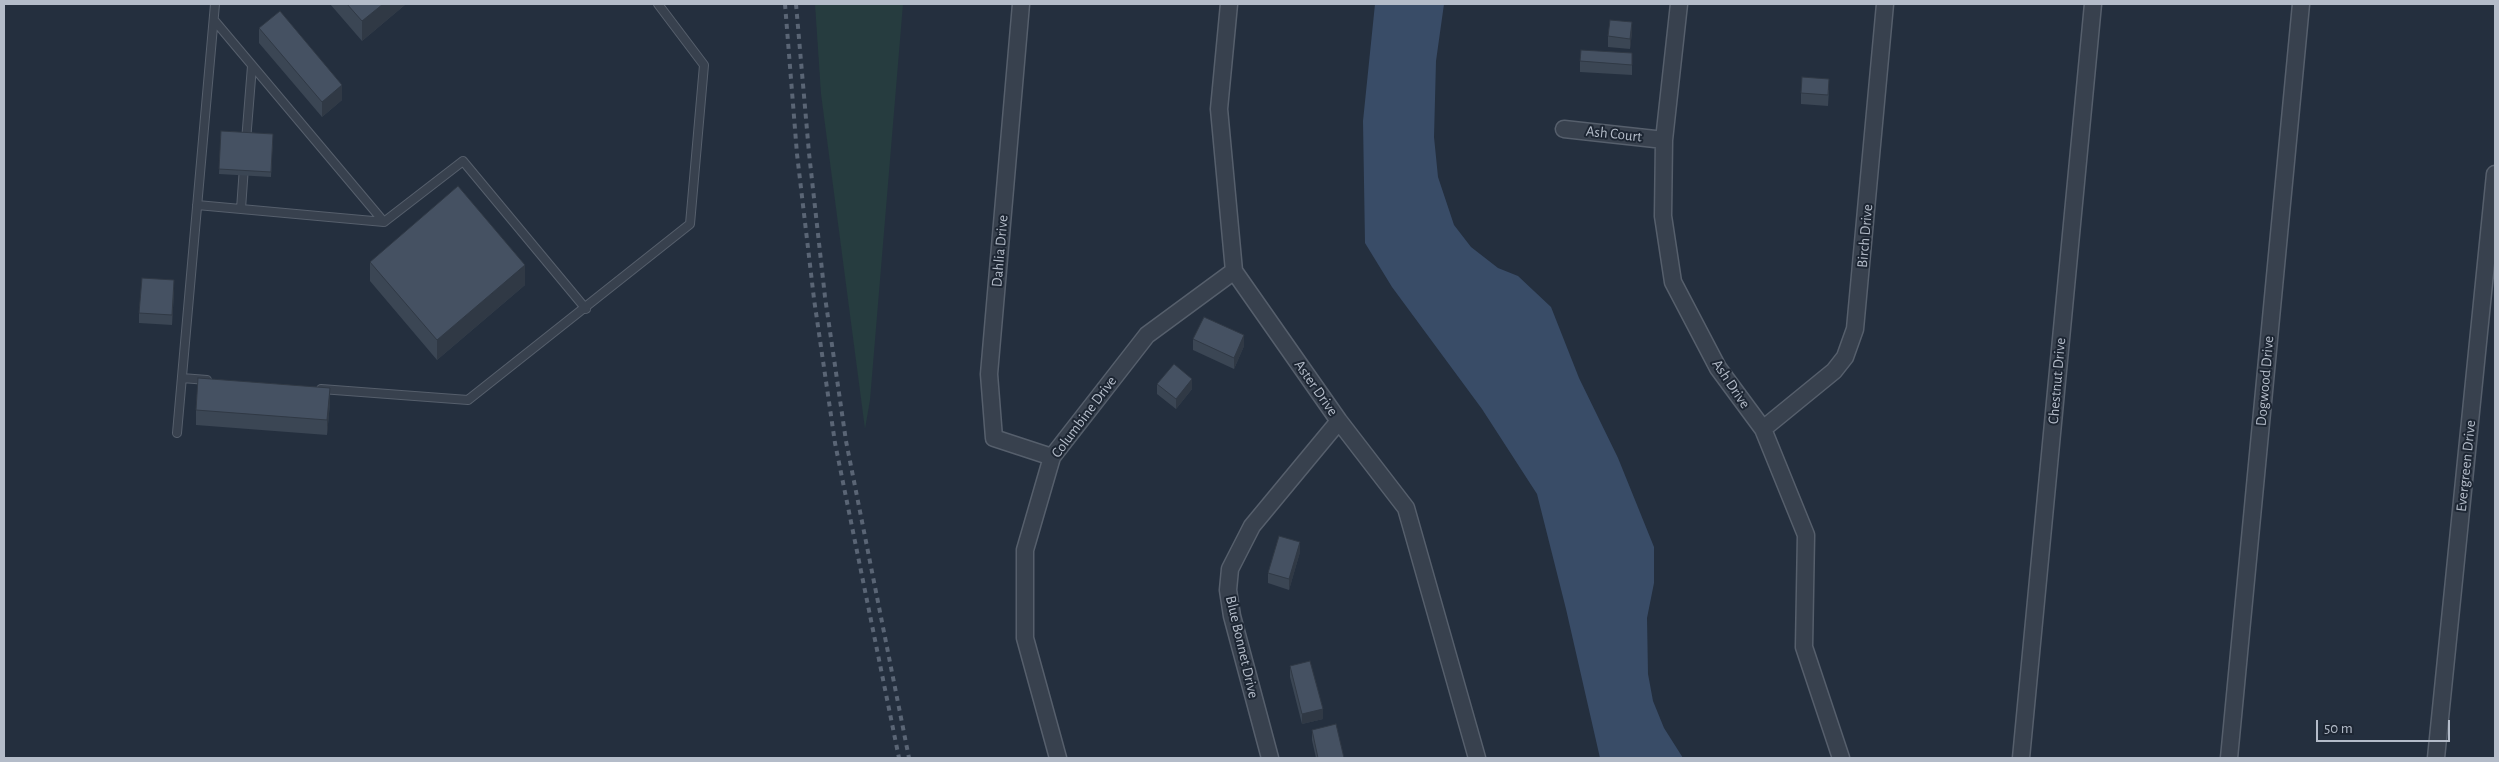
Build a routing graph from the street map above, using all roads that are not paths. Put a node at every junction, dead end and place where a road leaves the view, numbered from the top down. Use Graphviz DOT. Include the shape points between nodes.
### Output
graph roads {
  1 [pos="215,4"];
  2 [pos="658,4"];
  3 [pos="1021,4"];
  4 [pos="1229,4"];
  5 [pos="1679,4"];
  6 [pos="1885,4"];
  7 [pos="2092,4"];
  8 [pos="2301,4"];
  9 [pos="214,20"];
  10 [pos="252,66"];
  11 [pos="1564,129"];
  12 [pos="1664,140"];
  13 [pos="245,152"];
  14 [pos="245,161"];
  15 [pos="2495,174"];
  16 [pos="197,205"];
  17 [pos="241,209"];
  18 [pos="384,222"];
  19 [pos="1234,271"];
  20 [pos="586,309"];
  21 [pos="182,378"];
  22 [pos="211,380"];
  23 [pos="310,388"];
  24 [pos="1338,420"];
  25 [pos="1763,429"];
  26 [pos="177,433"];
  27 [pos="1052,457"];
  28 [pos="1058,758"];
  29 [pos="1270,758"];
  30 [pos="1477,758"];
  31 [pos="1841,758"];
  32 [pos="2021,758"];
  33 [pos="2228,758"];
  34 [pos="2436,758"];
  1 -- 9 [label="lane"];
  2 -- 20 [label="lane" via="704,64 690,224"];
  3 -- 27 [label="street, Dahlia Drive" via="989,374 994,438"];
  4 -- 19 [label="street, Aster Drive" via="1219,109"];
  5 -- 12 [label="street, Ash Drive"];
  6 -- 25 [label="street, Birch Drive" via="1859,303 1853,336 1845,357 1834,371"];
  7 -- 32 [label="street, Chestnut Drive"];
  8 -- 33 [label="street, Dogwood Drive"];
  9 -- 10 [label="lane"];
  9 -- 16 [label="lane"];
  10 -- 13 [label="lane"];
  10 -- 18 [label="lane"];
  11 -- 12 [label="street, Ash Court"];
  12 -- 25 [label="street, Ash Drive" via="1663,216 1673,282 1718,368"];
  14 -- 17 [label="lane"];
  15 -- 34 [label="street, Evergreen Drive"];
  16 -- 17 [label="lane"];
  16 -- 21 [label="lane"];
  17 -- 18 [label="lane"];
  18 -- 20 [label="lane" via="463,161"];
  19 -- 24 [label="street, Aster Drive"];
  19 -- 27 [label="street, Columbine Drive" via="1147,335"];
  20 -- 23 [label="lane" via="468,400"];
  21 -- 22 [label="lane"];
  21 -- 26 [label="lane"];
  24 -- 29 [label="street, Blue Bonnet Drive" via="1252,526 1230,569 1228,590 1232,616"];
  24 -- 30 [label="street, Aster Drive" via="1406,508"];
  25 -- 31 [label="street, Ash Drive" via="1806,535 1804,647"];
  27 -- 28 [label="street, Columbine Drive" via="1025,550 1025,638"];
}
